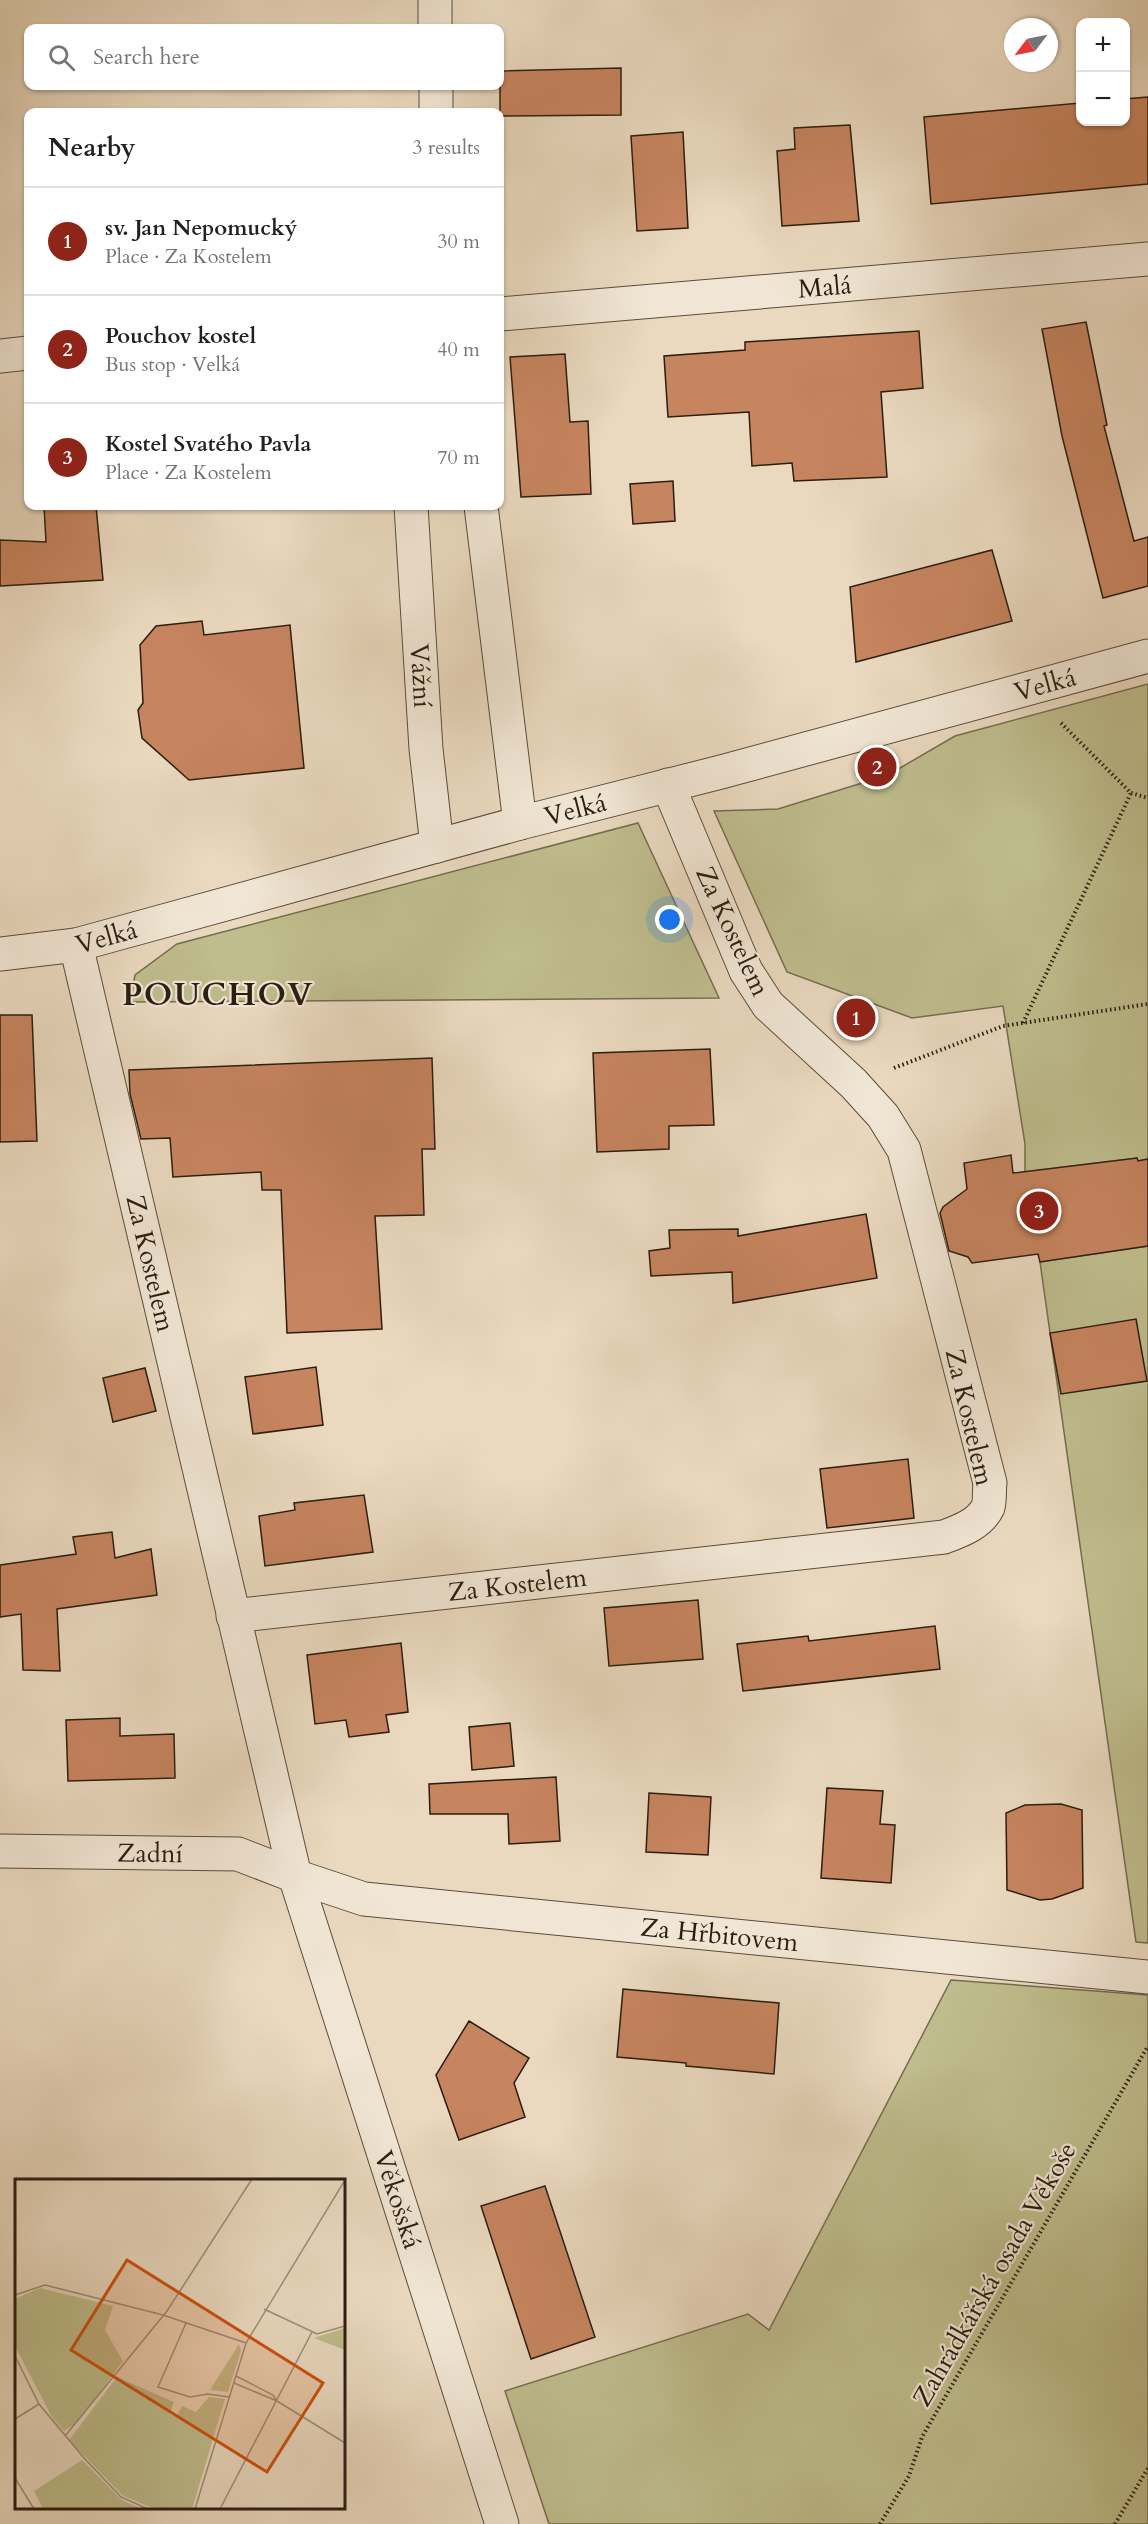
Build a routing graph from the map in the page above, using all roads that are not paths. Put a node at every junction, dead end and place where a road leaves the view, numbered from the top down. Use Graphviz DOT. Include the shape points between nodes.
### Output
graph roads {
  1 [pos="435,0"];
  2 [pos="435,24"];
  3 [pos="436,90"];
  4 [pos="436,108"];
  5 [pos="1148,259"];
  6 [pos="504,314"];
  7 [pos="24,353"];
  8 [pos="0,356"];
  9 [pos="411,510"];
  10 [pos="481,510"];
  11 [pos="1148,656"];
  12 [pos="668,785"];
  13 [pos="520,823"];
  14 [pos="437,846"];
  15 [pos="76,945"];
  16 [pos="0,954"];
  17 [pos="234,1616"];
  18 [pos="0,1851"];
  19 [pos="295,1876"];
  20 [pos="1148,1977"];
  21 [pos="502,2524"];
  1 -- 2 [label="street"];
  3 -- 4 [label="street"];
  5 -- 6 [label="street, Malá"];
  7 -- 8 [label="street"];
  9 -- 14 [label="street, Vážní" via="426,749"];
  10 -- 13 [label="street"];
  11 -- 12 [label="street, Velká"];
  12 -- 13 [label="street, Velká"];
  12 -- 17 [label="street, Za Kostelem" via="752,979 768,1005 853,1083 883,1116 904,1150 990,1483 988,1506 980,1518 963,1530 944,1537"];
  13 -- 14 [label="street, Velká"];
  14 -- 15 [label="street, Velká"];
  15 -- 16 [label="street, Velká"];
  15 -- 17 [label="street, Za Kostelem"];
  17 -- 19 [label="street, Za Kostelem"];
  18 -- 19 [label="street, Zadní" via="238,1854"];
  19 -- 20 [label="street, Za Hřbitovem" via="364,1899"];
  19 -- 21 [label="street, Věkošská"];
}
